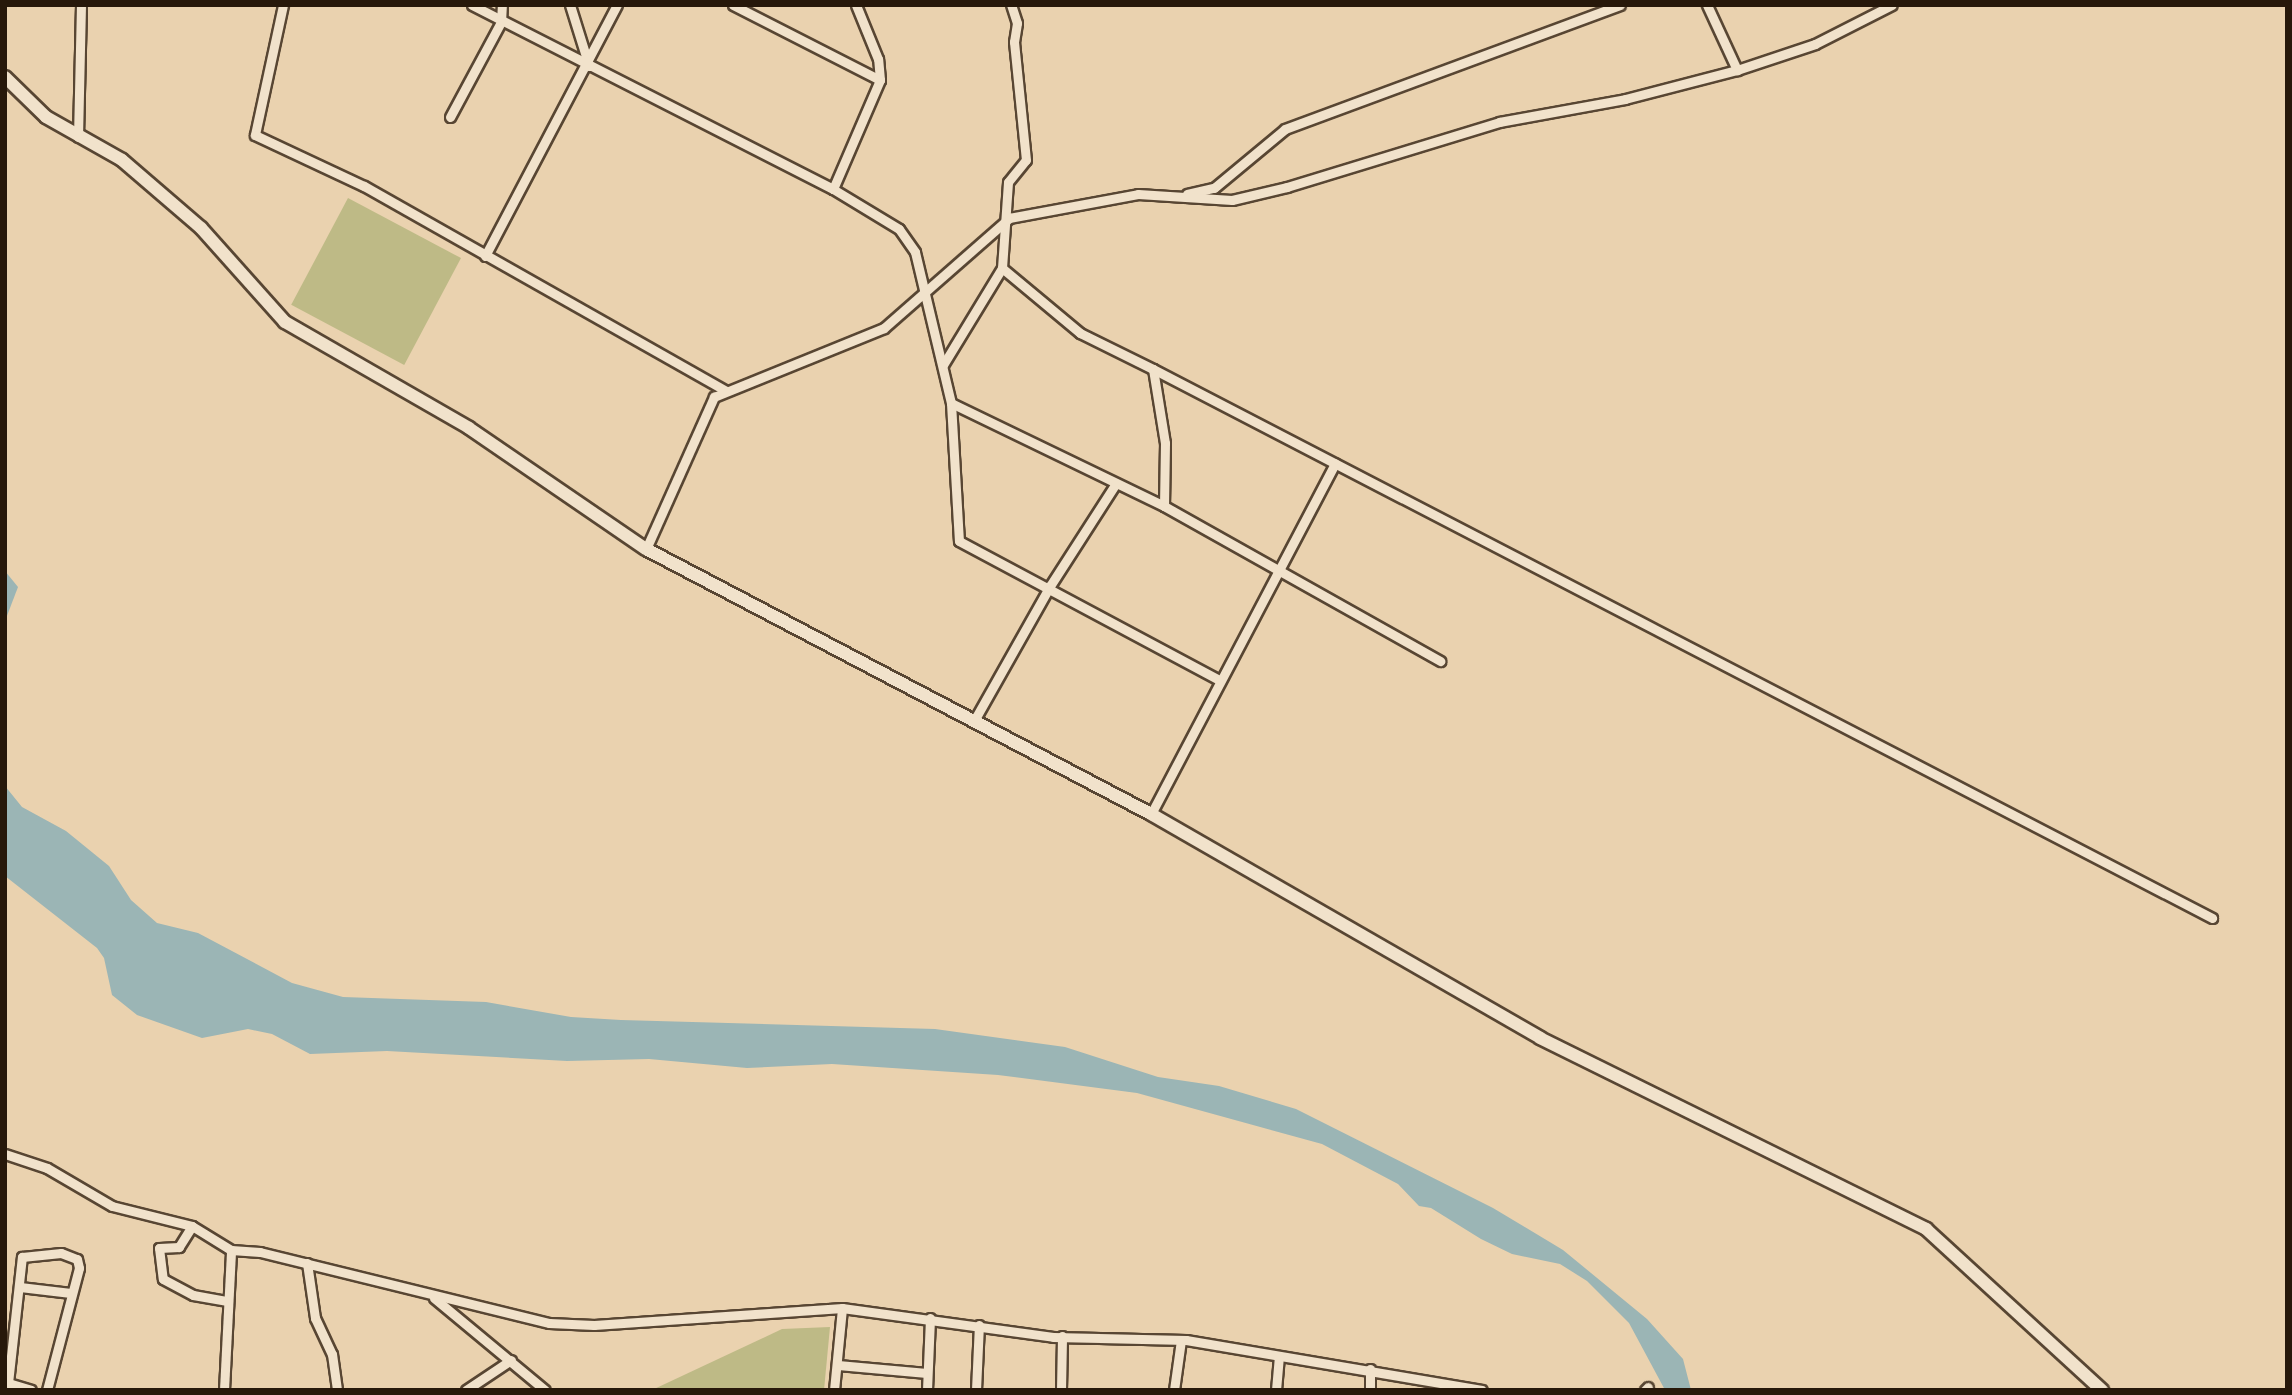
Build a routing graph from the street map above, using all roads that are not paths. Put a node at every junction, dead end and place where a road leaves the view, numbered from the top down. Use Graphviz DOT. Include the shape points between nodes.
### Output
graph roads {
  1 [pos="81,5"];
  2 [pos="283,5"];
  3 [pos="472,5"];
  4 [pos="502,5"];
  5 [pos="570,5"];
  6 [pos="617,5"];
  7 [pos="733,5"];
  8 [pos="856,5"];
  9 [pos="1011,5"];
  10 [pos="1620,5"];
  11 [pos="1707,5"];
  12 [pos="1892,5"];
  13 [pos="501,22"];
  14 [pos="589,66"];
  15 [pos="1737,70"];
  16 [pos="5,77"];
  17 [pos="880,80"];
  18 [pos="450,117"];
  19 [pos="78,137"];
  20 [pos="833,189"];
  21 [pos="1176,197"];
  22 [pos="1009,218"];
  23 [pos="485,256"];
  24 [pos="1002,268"];
  25 [pos="927,295"];
  26 [pos="943,365"];
  27 [pos="1153,369"];
  28 [pos="725,390"];
  29 [pos="951,403"];
  30 [pos="1335,463"];
  31 [pos="1116,483"];
  32 [pos="1164,506"];
  33 [pos="646,549"];
  34 [pos="1279,568"];
  35 [pos="1050,586"];
  36 [pos="1440,661"];
  37 [pos="1219,680"];
  38 [pos="975,719"];
  39 [pos="1151,814"];
  40 [pos="2212,918"];
  41 [pos="5,1154"];
  42 [pos="192,1226"];
  43 [pos="231,1250"];
  44 [pos="307,1263"];
  45 [pos="20,1287"];
  46 [pos="71,1293"];
  47 [pos="432,1297"];
  48 [pos="227,1301"];
  49 [pos="842,1308"];
  50 [pos="930,1318"];
  51 [pos="979,1325"];
  52 [pos="1062,1336"];
  53 [pos="1181,1340"];
  54 [pos="1279,1357"];
  55 [pos="511,1360"];
  56 [pos="838,1365"];
  57 [pos="1370,1369"];
  58 [pos="927,1374"];
  59 [pos="7,1383"];
  60 [pos="31,1390"];
  61 [pos="47,1390"];
  62 [pos="224,1390"];
  63 [pos="337,1390"];
  64 [pos="466,1390"];
  65 [pos="545,1390"];
  66 [pos="834,1390"];
  67 [pos="927,1390"];
  68 [pos="975,1390"];
  69 [pos="1061,1390"];
  70 [pos="1174,1390"];
  71 [pos="1276,1390"];
  72 [pos="1370,1390"];
  73 [pos="1482,1390"];
  74 [pos="2102,1390"];
  1 -- 19 [label="street"];
  2 -- 23 [label="street" via="256,135 364,186"];
  3 -- 13 [label="street"];
  4 -- 13 [label="street"];
  5 -- 14 [label="street"];
  6 -- 14 [label="street"];
  7 -- 17 [label="street"];
  8 -- 17 [label="street" via="878,59"];
  9 -- 22 [label="street" via="1017,23 1014,42 1026,160 1009,182"];
  10 -- 21 [label="street" via="1285,129 1214,188"];
  11 -- 15 [label="street"];
  12 -- 15 [label="street" via="1815,44"];
  13 -- 14 [label="street"];
  13 -- 18 [label="street"];
  14 -- 20 [label="street"];
  14 -- 23 [label="street"];
  15 -- 21 [label="street" via="1625,99 1499,122 1232,200"];
  16 -- 19 [label="street" via="46,117"];
  17 -- 20 [label="street"];
  19 -- 33 [label="street" via="122,160 201,228 285,322 448,415"];
  20 -- 25 [label="street" via="911,241"];
  21 -- 22 [label="street" via="1138,194"];
  22 -- 24 [label="street"];
  22 -- 25 [label="street"];
  23 -- 28 [label="street"];
  24 -- 26 [label="street"];
  24 -- 27 [label="street" via="1080,333"];
  25 -- 26 [label="street"];
  25 -- 28 [label="street" via="884,328 844,348"];
  26 -- 29 [label="street"];
  27 -- 30 [label="street"];
  27 -- 32 [label="street" via="1165,443"];
  28 -- 33 [label="street" via="714,397"];
  29 -- 31 [label="street"];
  29 -- 35 [label="street" via="959,541"];
  30 -- 34 [label="street"];
  30 -- 40 [label="street"];
  31 -- 32 [label="street"];
  31 -- 35 [label="street"];
  32 -- 34 [label="street"];
  33 -- 38 [label="street"];
  34 -- 36 [label="street"];
  34 -- 37 [label="street"];
  35 -- 37 [label="street"];
  35 -- 38 [label="street"];
  37 -- 39 [label="street"];
  38 -- 39 [label="street"];
  39 -- 74 [label="street" via="1540,1038 1926,1229"];
  41 -- 42 [label="street" via="47,1168 112,1206"];
  42 -- 43 [label="street"];
  42 -- 48 [label="street" via="179,1247 159,1248 161,1274 166,1282 193,1295"];
  43 -- 44 [label="street"];
  43 -- 48 [label="street"];
  44 -- 47 [label="street"];
  44 -- 63 [label="street" via="315,1318 332,1354"];
  45 -- 46 [label="street"];
  45 -- 46 [label="street" via="23,1255 61,1253 77,1259"];
  45 -- 59 [label="street"];
  46 -- 61 [label="street"];
  47 -- 49 [label="street" via="550,1323 594,1325"];
  47 -- 55 [label="street"];
  48 -- 62 [label="street"];
  49 -- 50 [label="street"];
  49 -- 56 [label="street"];
  50 -- 51 [label="street"];
  50 -- 58 [label="street"];
  51 -- 52 [label="street"];
  51 -- 68 [label="street"];
  52 -- 53 [label="street"];
  52 -- 69 [label="street"];
  53 -- 54 [label="street"];
  53 -- 70 [label="street"];
  54 -- 57 [label="street"];
  54 -- 71 [label="street"];
  55 -- 64 [label="street"];
  55 -- 65 [label="street"];
  56 -- 58 [label="street"];
  56 -- 66 [label="street"];
  57 -- 72 [label="street"];
  57 -- 73 [label="street"];
  58 -- 67 [label="street"];
  59 -- 60 [label="street"];
}
